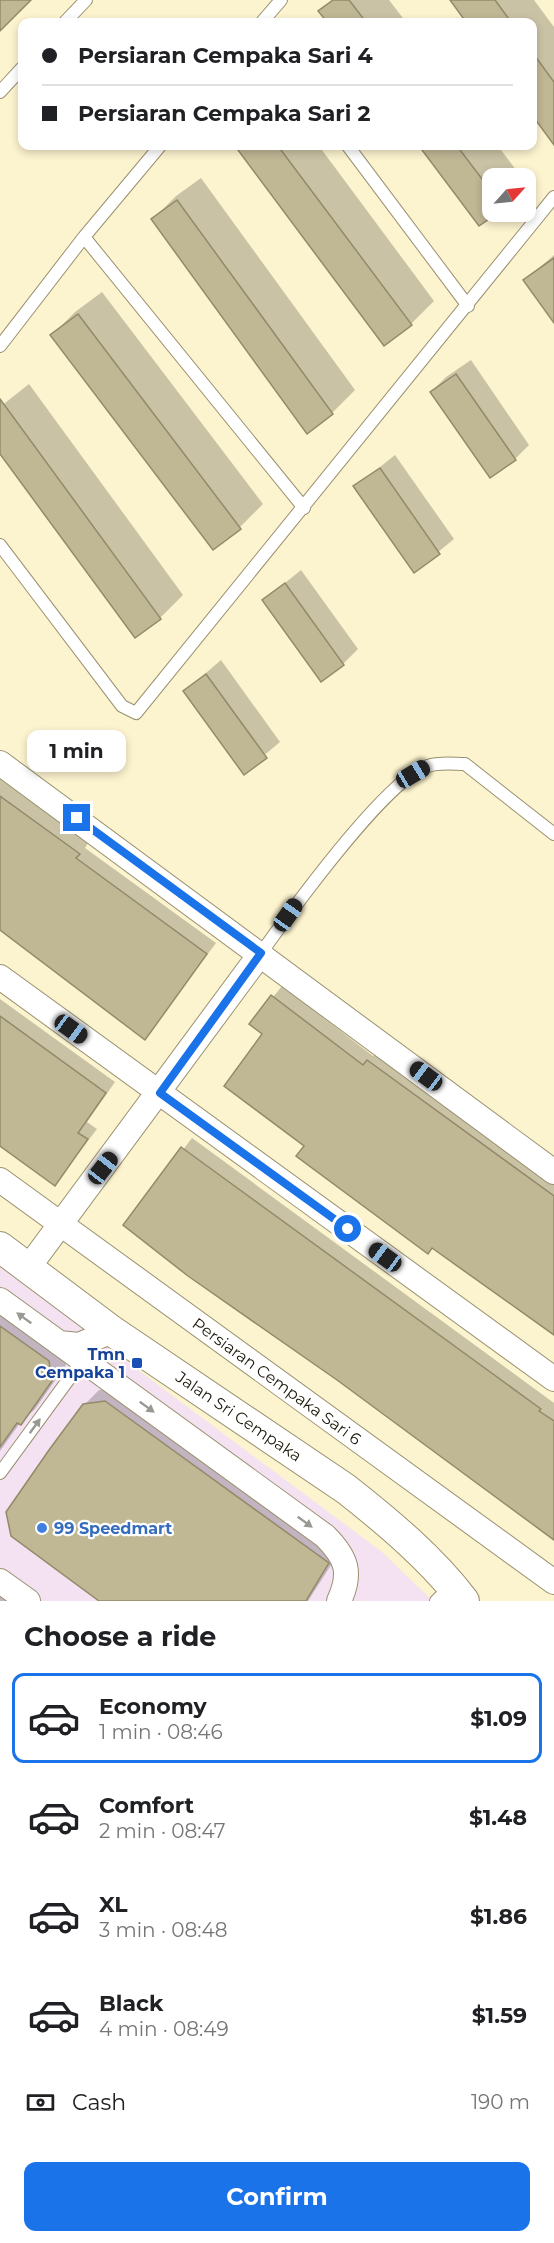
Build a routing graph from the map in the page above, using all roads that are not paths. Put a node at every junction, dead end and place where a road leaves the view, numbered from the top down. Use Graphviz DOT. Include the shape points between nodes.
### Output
graph roads {
  1 [pos="86,0"];
  2 [pos="281,0"];
  3 [pos="69,18"];
  4 [pos="265,18"];
  5 [pos="18,72"];
  6 [pos="0,92"];
  7 [pos="157,150"];
  8 [pos="351,150"];
  9 [pos="554,197"];
  10 [pos="84,237"];
  11 [pos="468,306"];
  12 [pos="0,346"];
  13 [pos="303,508"];
  14 [pos="0,545"];
  15 [pos="0,763"];
  16 [pos="554,834"];
  17 [pos="261,953"];
  18 [pos="0,977"];
  19 [pos="160,1093"];
  20 [pos="554,1172"];
  21 [pos="0,1179"];
  22 [pos="60,1224"];
  23 [pos="0,1247"];
  24 [pos="28,1268"];
  25 [pos="0,1300"];
  26 [pos="112,1331"];
  27 [pos="59,1343"];
  28 [pos="82,1361"];
  29 [pos="554,1379"];
  30 [pos="113,1382"];
  31 [pos="0,1473"];
  32 [pos="0,1581"];
  33 [pos="554,1582"];
  34 [pos="451,1596"];
  35 [pos="28,1601"];
  36 [pos="339,1601"];
  1 -- 3 [label="lane"];
  2 -- 4 [label="lane"];
  5 -- 6 [label="lane"];
  7 -- 10 [label="lane"];
  8 -- 11 [label="lane"];
  9 -- 11 [label="lane"];
  10 -- 12 [label="lane"];
  10 -- 13 [label="lane"];
  11 -- 13 [label="lane"];
  13 -- 14 [label="lane" via="136,713 122,706"];
  15 -- 17 [label="street"];
  16 -- 17 [label="lane" via="465,764 427,766 400,782 302,896"];
  17 -- 19 [label="street"];
  17 -- 20 [label="street"];
  18 -- 19 [label="street"];
  19 -- 22 [label="street"];
  19 -- 29 [label="street"];
  21 -- 22 [label="street, Persiaran Cempaka Sari 6"];
  22 -- 24 [label="street"];
  22 -- 33 [label="street, Persiaran Cempaka Sari 6"];
  23 -- 24 [label="street, Jalan Sri Cempaka"];
  24 -- 26 [label="street, Jalan Sri Cempaka"];
  27 -- 25 [label="street, one-way"];
  26 -- 27 [label="street" via="79,1345"];
  26 -- 30 [label="street" via="105,1363"];
  26 -- 34 [label="street, Jalan Sri Cempaka" via="346,1489 377,1514"];
  27 -- 28 [label="street"];
  28 -- 30 [label="street"];
  31 -- 28 [label="lane, one-way"];
  30 -- 36 [label="street, one-way" via="325,1536 338,1549 346,1567 347,1584"];
  32 -- 35 [label="street"];
}
